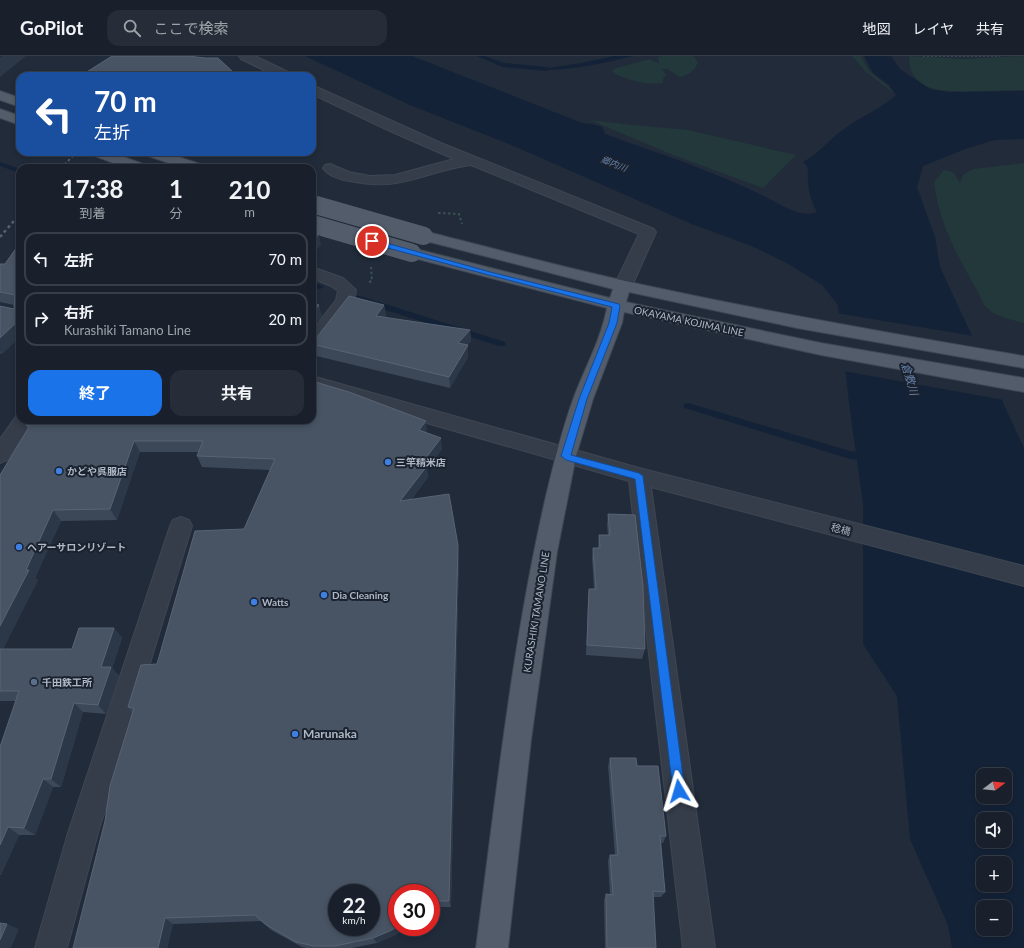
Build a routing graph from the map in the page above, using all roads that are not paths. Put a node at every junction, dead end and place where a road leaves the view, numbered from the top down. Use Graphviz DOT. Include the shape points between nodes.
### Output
graph roads {
  1 [pos="244,56"];
  2 [pos="278,72"];
  3 [pos="316,91"];
  4 [pos="0,94"];
  5 [pos="16,101"];
  6 [pos="0,113"];
  7 [pos="16,119"];
  8 [pos="108,156"];
  9 [pos="162,156"];
  10 [pos="472,161"];
  11 [pos="130,164"];
  12 [pos="186,164"];
  13 [pos="330,168"];
  14 [pos="316,205"];
  15 [pos="316,225"];
  16 [pos="316,274"];
  17 [pos="623,286"];
  18 [pos="616,306"];
  19 [pos="316,339"];
  20 [pos="1024,362"];
  21 [pos="316,385"];
  22 [pos="1024,385"];
  23 [pos="21,424"];
  24 [pos="0,455"];
  25 [pos="566,456"];
  26 [pos="649,479"];
  27 [pos="181,526"];
  28 [pos="1024,576"];
  29 [pos="51,948"];
  30 [pos="492,948"];
  31 [pos="699,948"];
  1 -- 2 [label="street"];
  3 -- 10 [label="street"];
  4 -- 5 [label="main road"];
  6 -- 7 [label="main road"];
  8 -- 11 [label="main road"];
  9 -- 12 [label="main road"];
  10 -- 13 [label="street" via="454,163 395,179 370,180 345,176"];
  10 -- 17 [label="street" via="648,232"];
  14 -- 17 [label="main road, OKAYAMA KOJIMA LINE, bridge" via="424,236"];
  15 -- 18 [label="main road, OKAYAMA KOJIMA LINE, bridge"];
  16 -- 19 [label="street" via="337,282 347,290 345,301"];
  17 -- 18 [label="main road, KURASHIKI TAMANO LINE"];
  17 -- 20 [label="main road, OKAYAMA KOJIMA LINE" via="825,328"];
  18 -- 22 [label="main road, OKAYAMA KOJIMA LINE" via="821,349"];
  18 -- 25 [label="main road, KURASHIKI TAMANO LINE" via="613,323 583,399"];
  21 -- 25 [label="street, 稔橋"];
  23 -- 24 [label="street"];
  25 -- 26 [label="street, 稔橋"];
  25 -- 30 [label="main road, KURASHIKI TAMANO LINE" via="545,552 517,740"];
  26 -- 28 [label="street, 稔橋"];
  26 -- 31 [label="street"];
  27 -- 29 [label="street" via="83,832"];
}
